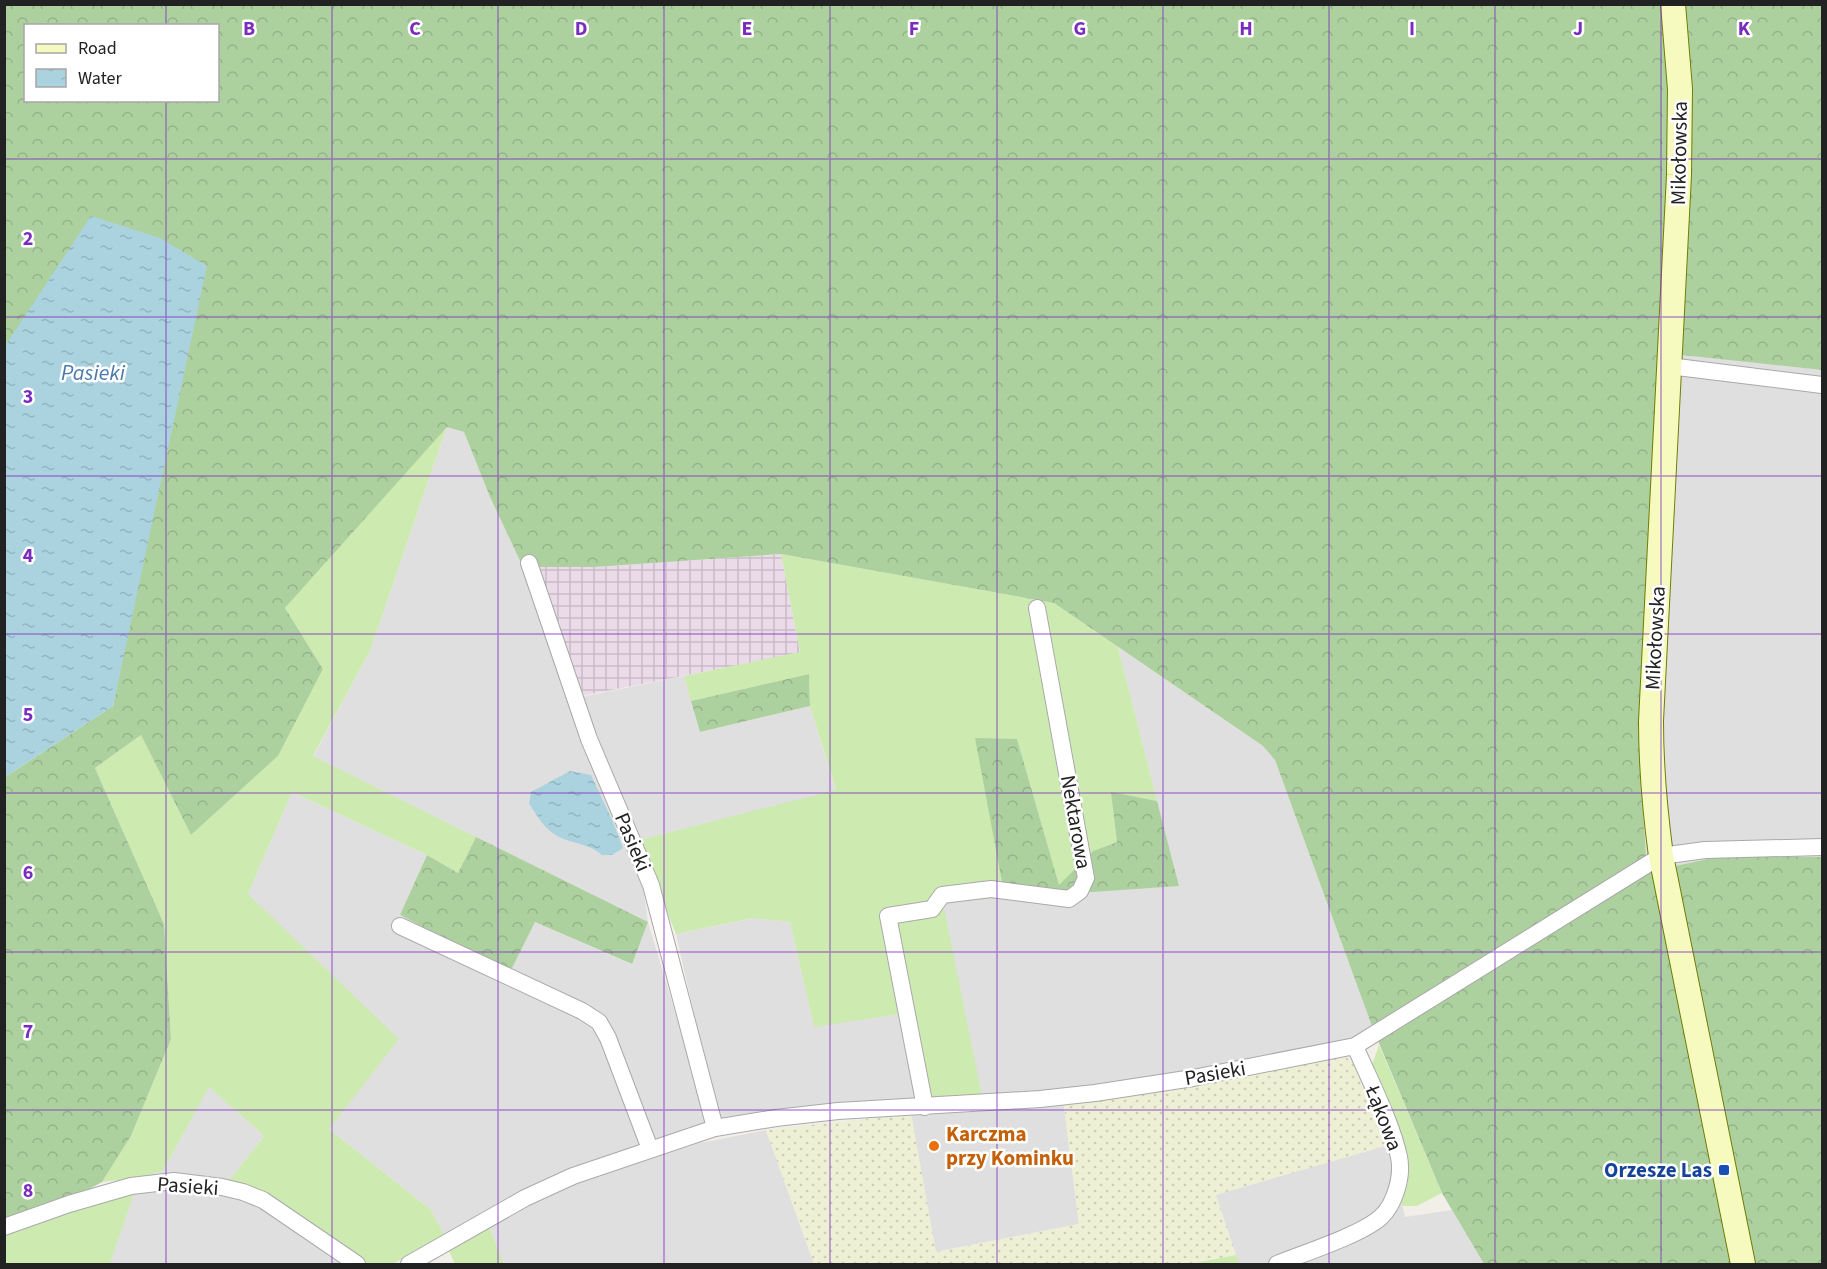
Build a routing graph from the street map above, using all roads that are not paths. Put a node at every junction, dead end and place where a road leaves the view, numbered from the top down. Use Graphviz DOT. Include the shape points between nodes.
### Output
graph roads {
  1 [pos="1673,4"];
  2 [pos="1669,366"];
  3 [pos="1822,385"];
  4 [pos="529,562"];
  5 [pos="1037,608"];
  6 [pos="1822,847"];
  7 [pos="1661,856"];
  8 [pos="400,926"];
  9 [pos="1355,1046"];
  10 [pos="925,1107"];
  11 [pos="715,1128"];
  12 [pos="650,1149"];
  13 [pos="4,1227"];
  14 [pos="357,1264"];
  15 [pos="409,1264"];
  16 [pos="1277,1264"];
  17 [pos="1743,1264"];
  1 -- 2 [label="main road, Mikołowska" via="1680,89"];
  2 -- 3 [label="street"];
  2 -- 7 [label="main road, Mikołowska" via="1651,721 1653,802"];
  4 -- 11 [label="street, Pasieki" via="589,739 651,885"];
  5 -- 10 [label="street, Nektarowa" via="1086,878 1080,891 1069,899 991,889 942,895 932,909 888,916"];
  6 -- 7 [label="street" via="1705,850"];
  7 -- 9 [label="street, Pasieki"];
  7 -- 17 [label="main road, Mikołowska"];
  8 -- 12 [label="street" via="599,1022"];
  9 -- 10 [label="street, Pasieki" via="1095,1093"];
  9 -- 16 [label="street, Łąkowa" via="1393,1137 1400,1159 1399,1183 1390,1206 1364,1229"];
  10 -- 11 [label="street, Pasieki" via="776,1118"];
  11 -- 12 [label="street, Pasieki"];
  12 -- 15 [label="street, Pasieki" via="525,1198"];
  13 -- 14 [label="street, Pasieki" via="131,1186 174,1181 222,1187 263,1200"];
}
